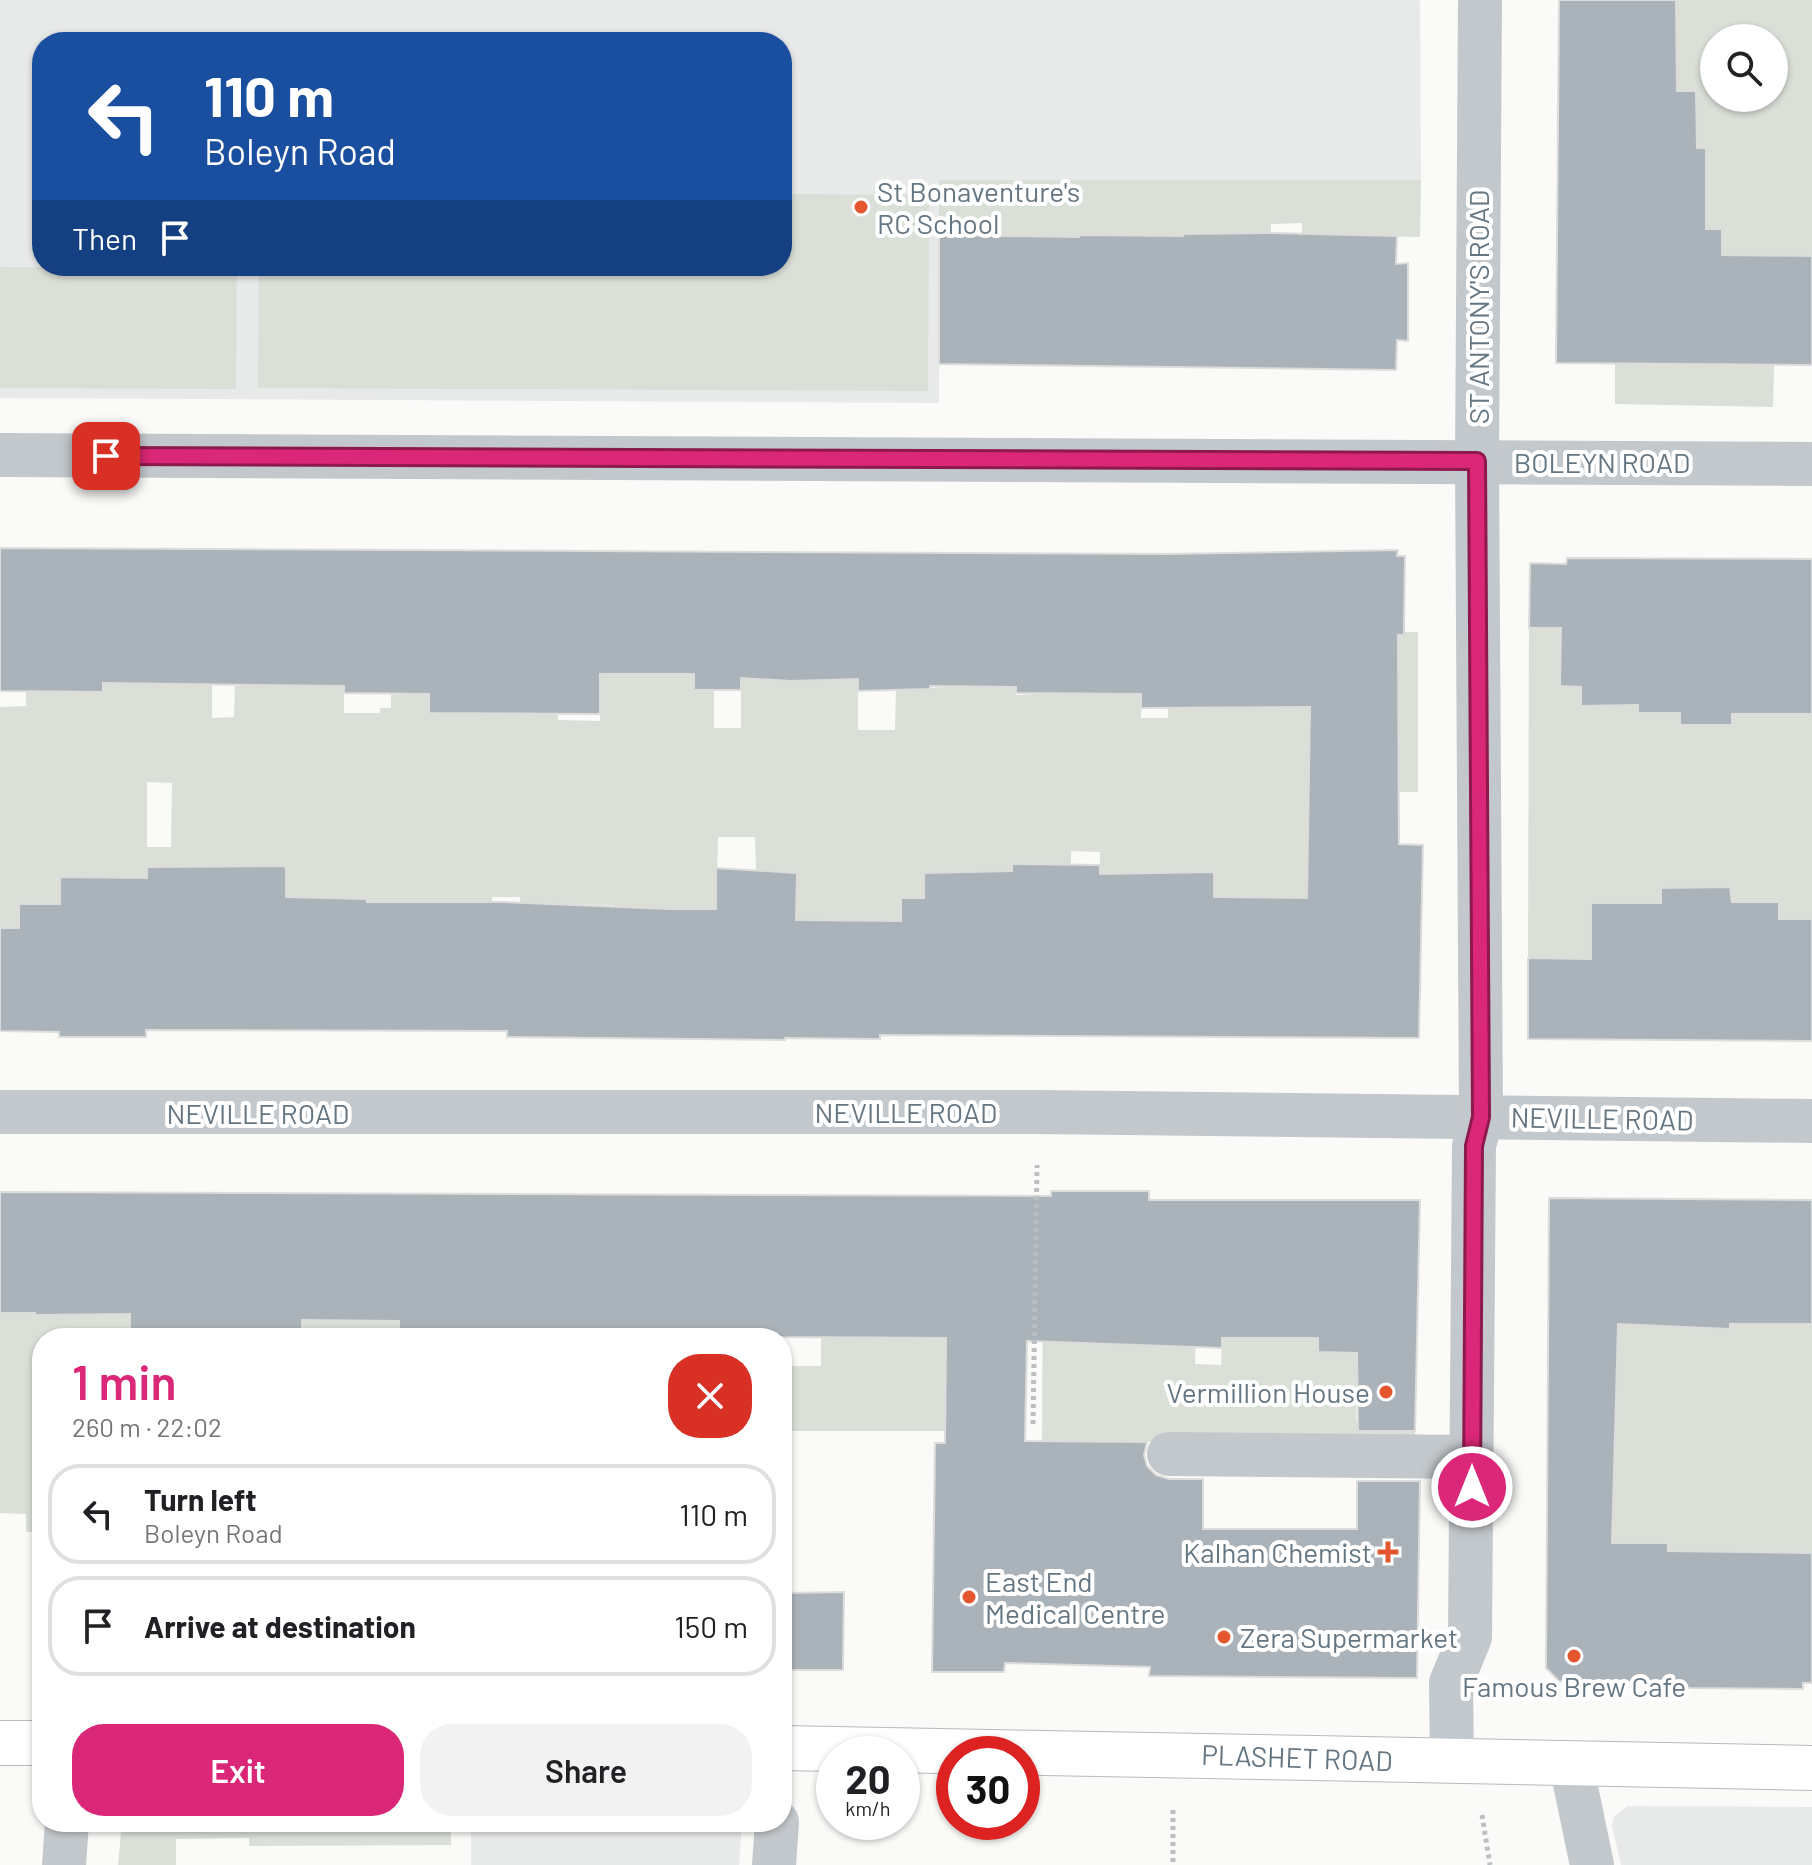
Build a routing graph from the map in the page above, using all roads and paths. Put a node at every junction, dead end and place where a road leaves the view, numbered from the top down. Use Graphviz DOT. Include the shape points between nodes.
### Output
graph roads {
  1 [pos="1480,0"];
  2 [pos="0,455"];
  3 [pos="1477,461"];
  4 [pos="1812,464"];
  5 [pos="0,1112"];
  6 [pos="1037,1112"];
  7 [pos="1481,1117"];
  8 [pos="1812,1121"];
  9 [pos="1033,1424"];
  10 [pos="1169,1454"];
  11 [pos="1472,1457"];
  12 [pos="0,1743"];
  13 [pos="32,1743"];
  14 [pos="792,1753"];
  15 [pos="1452,1762"];
  16 [pos="1571,1764"];
  17 [pos="1812,1768"];
  18 [pos="1481,1805"];
  19 [pos="1173,1806"];
  20 [pos="66,1832"];
  21 [pos="776,1832"];
  22 [pos="64,1865"];
  23 [pos="774,1865"];
  24 [pos="1173,1865"];
  25 [pos="1490,1865"];
  26 [pos="1592,1865"];
  1 -- 3 [label="street, ST ANTONY'S ROAD"];
  2 -- 3 [label="street, BOLEYN ROAD"];
  3 -- 4 [label="street, BOLEYN ROAD"];
  3 -- 7 [label="street, ST ANTONY'S ROAD"];
  5 -- 6 [label="street, NEVILLE ROAD"];
  6 -- 7 [label="street, NEVILLE ROAD"];
  6 -- 9 [label="path"];
  7 -- 8 [label="street, NEVILLE ROAD"];
  7 -- 11 [label="street, ST ANTONY'S ROAD" via="1474,1146"];
  10 -- 11 [label="street"];
  11 -- 15 [label="street, ST ANTONY'S ROAD" via="1470,1637 1451,1683"];
  12 -- 13 [label="main road"];
  14 -- 15 [label="main road, PLASHET ROAD" via="1172,1753"];
  15 -- 16 [label="main road, PLASHET ROAD"];
  16 -- 17 [label="main road, PLASHET ROAD"];
  16 -- 26 [label="street"];
  18 -- 25 [label="path"];
  19 -- 24 [label="path"];
  20 -- 22 [label="street"];
  21 -- 23 [label="street"];
}
